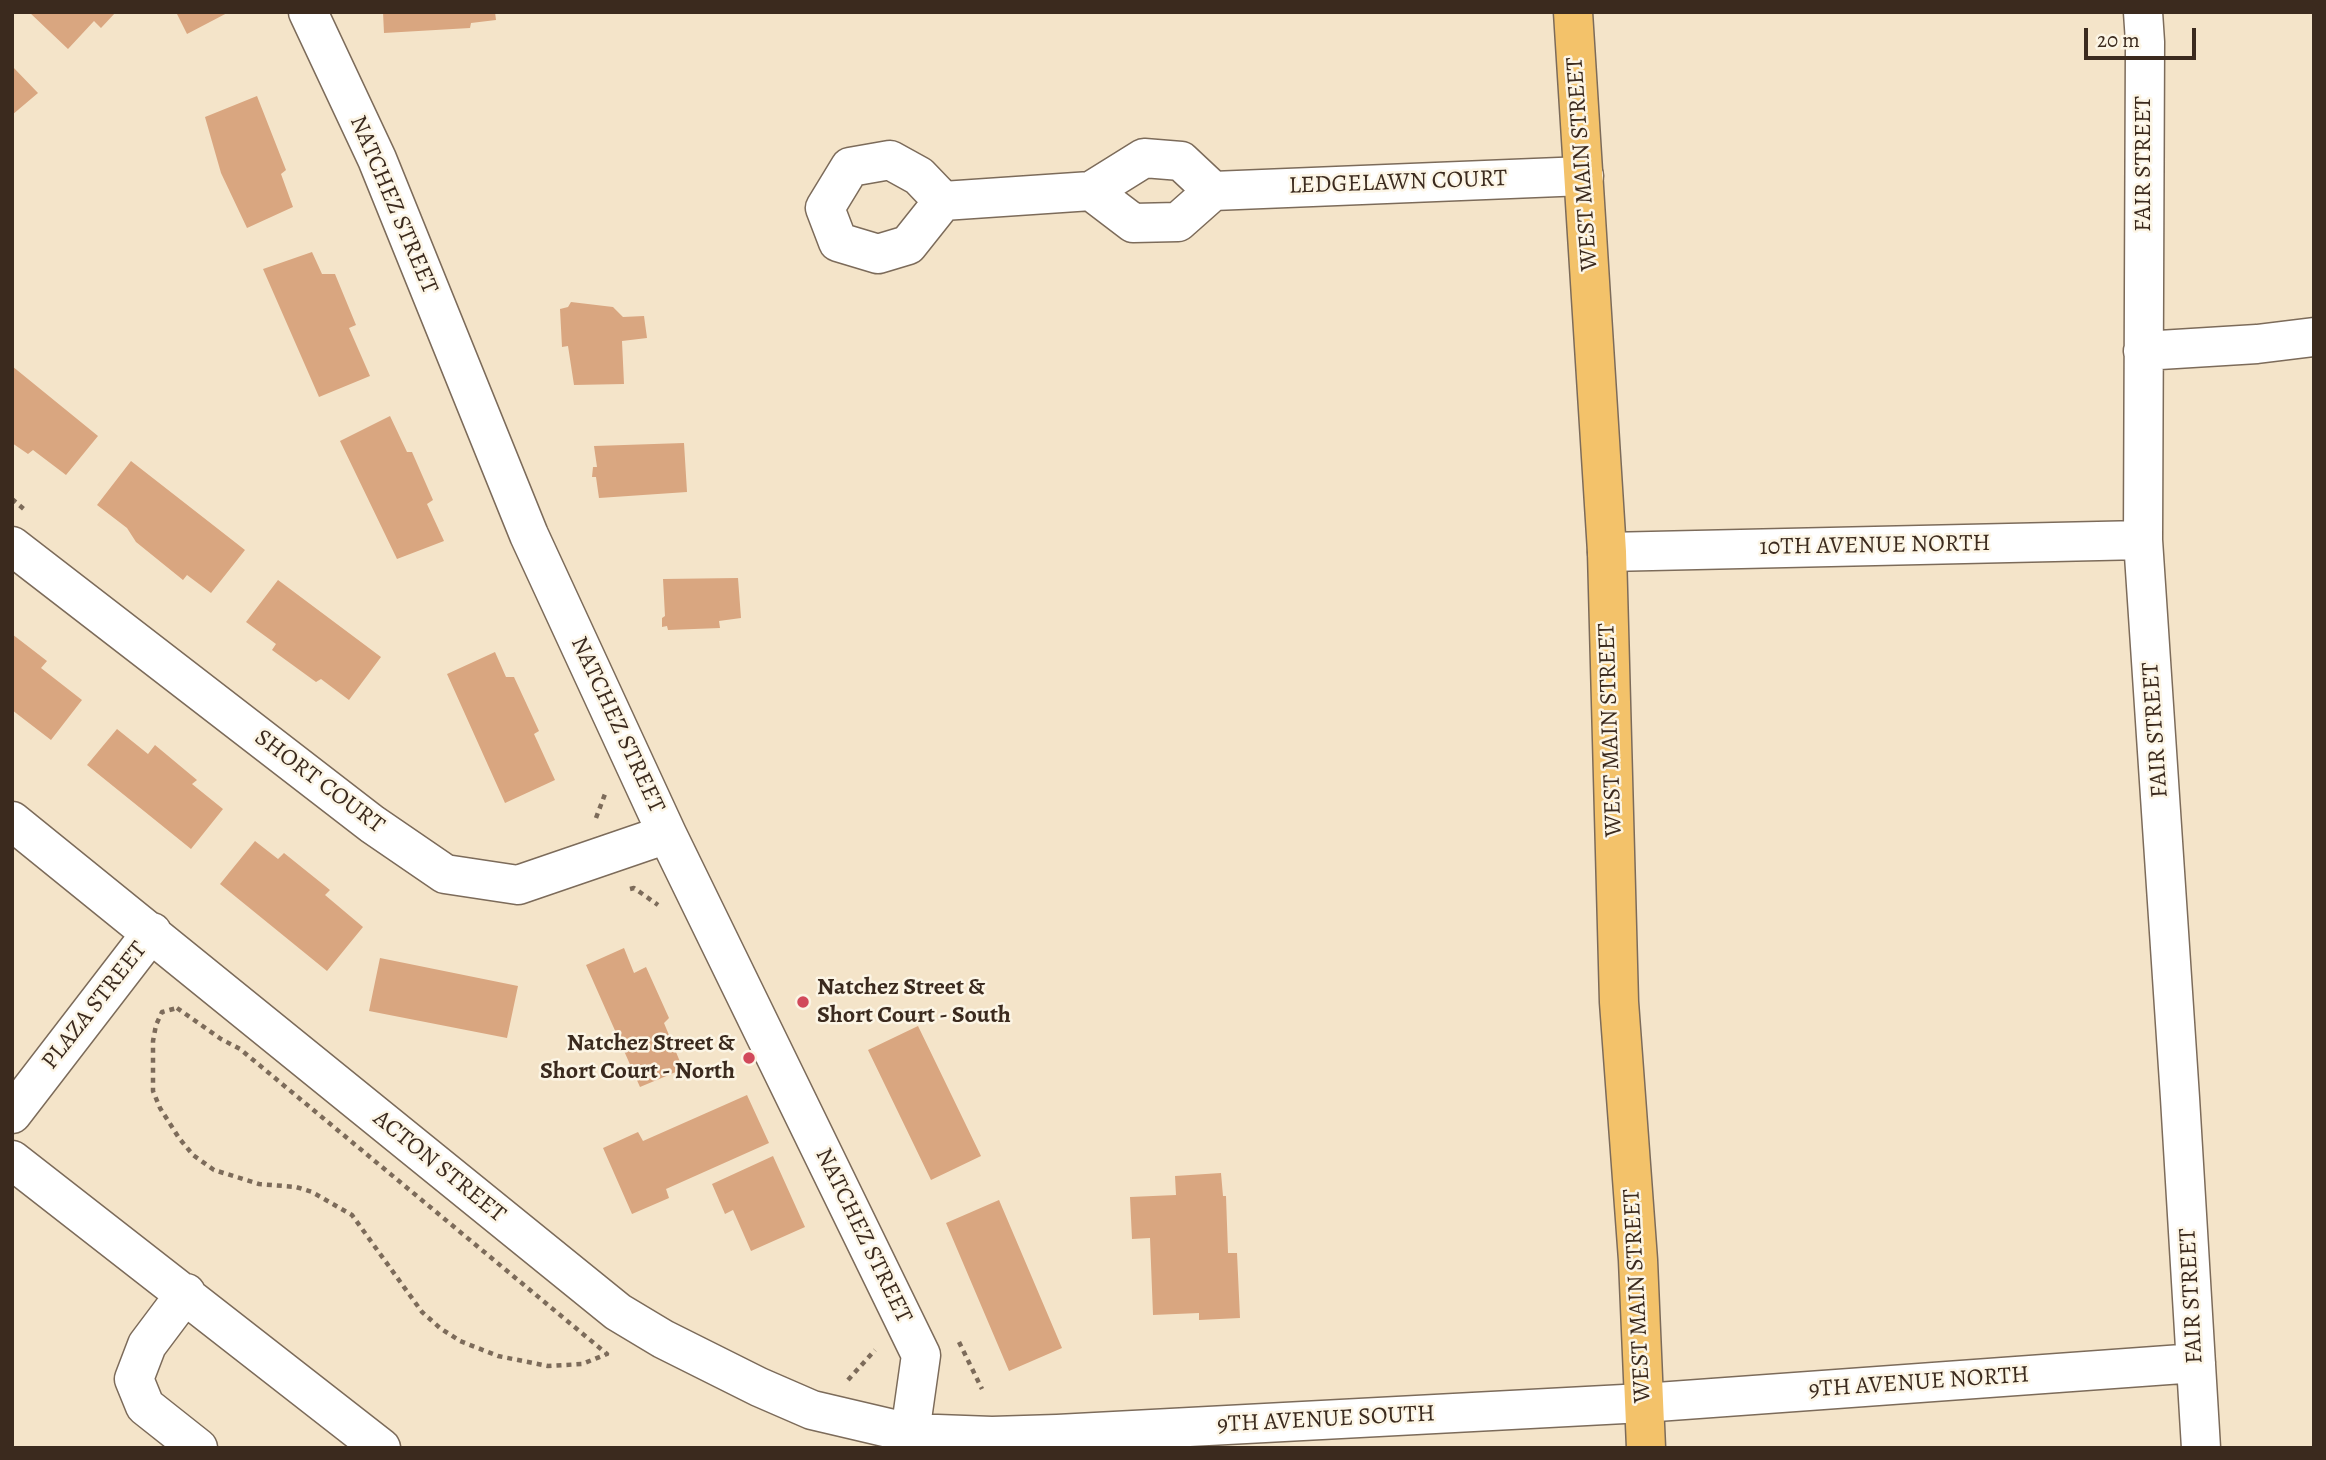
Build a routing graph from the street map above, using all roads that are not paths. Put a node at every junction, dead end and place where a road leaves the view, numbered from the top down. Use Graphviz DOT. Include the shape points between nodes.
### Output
graph roads {
  1 [pos="308,12"];
  2 [pos="1573,12"];
  3 [pos="2143,12"];
  4 [pos="1584,176"];
  5 [pos="1091,191"];
  6 [pos="1213,191"];
  7 [pos="943,201"];
  8 [pos="2314,337"];
  9 [pos="2143,351"];
  10 [pos="23,531"];
  11 [pos="2143,540"];
  12 [pos="1607,552"];
  13 [pos="12,821"];
  14 [pos="667,834"];
  15 [pos="152,932"];
  16 [pos="12,1114"];
  17 [pos="12,1160"];
  18 [pos="186,1293"];
  19 [pos="2196,1363"];
  20 [pos="1643,1403"];
  21 [pos="899,1440"];
  22 [pos="1057,1441"];
  23 [pos="198,1448"];
  24 [pos="381,1448"];
  25 [pos="1646,1448"];
  26 [pos="2201,1448"];
  1 -- 14 [label="street, NATCHEZ STREET" via="377,159 529,535"];
  2 -- 4 [label="main road, WEST MAIN STREET"];
  3 -- 9 [label="street, FAIR STREET"];
  4 -- 6 [label="street, LEDGELAWN COURT"];
  4 -- 12 [label="main road, WEST MAIN STREET"];
  5 -- 6 [label="street" via="1143,159 1181,161"];
  5 -- 6 [label="street" via="1133,223 1178,222"];
  5 -- 7 [label="street"];
  8 -- 9 [label="street"];
  9 -- 11 [label="street, FAIR STREET"];
  10 -- 14 [label="street, SHORT COURT" via="372,824 445,874 518,885"];
  11 -- 12 [label="street, 10TH AVENUE NORTH"];
  11 -- 19 [label="street, FAIR STREET"];
  12 -- 20 [label="main road, WEST MAIN STREET" via="1619,1002 1638,1260"];
  13 -- 15 [label="street, ACTON STREET"];
  14 -- 21 [label="street, NATCHEZ STREET" via="921,1355"];
  15 -- 16 [label="street, PLAZA STREET"];
  15 -- 21 [label="street, ACTON STREET" via="618,1312 759,1387"];
  17 -- 18 [label="street"];
  18 -- 23 [label="street" via="147,1345 134,1379 145,1406"];
  18 -- 24 [label="street"];
  19 -- 20 [label="street, 9TH AVENUE NORTH"];
  19 -- 26 [label="street, FAIR STREET"];
  20 -- 22 [label="street, 9TH AVENUE SOUTH"];
  20 -- 25 [label="main road, WEST MAIN STREET"];
  21 -- 22 [label="street, 9TH AVENUE SOUTH" via="992,1436"];
}
